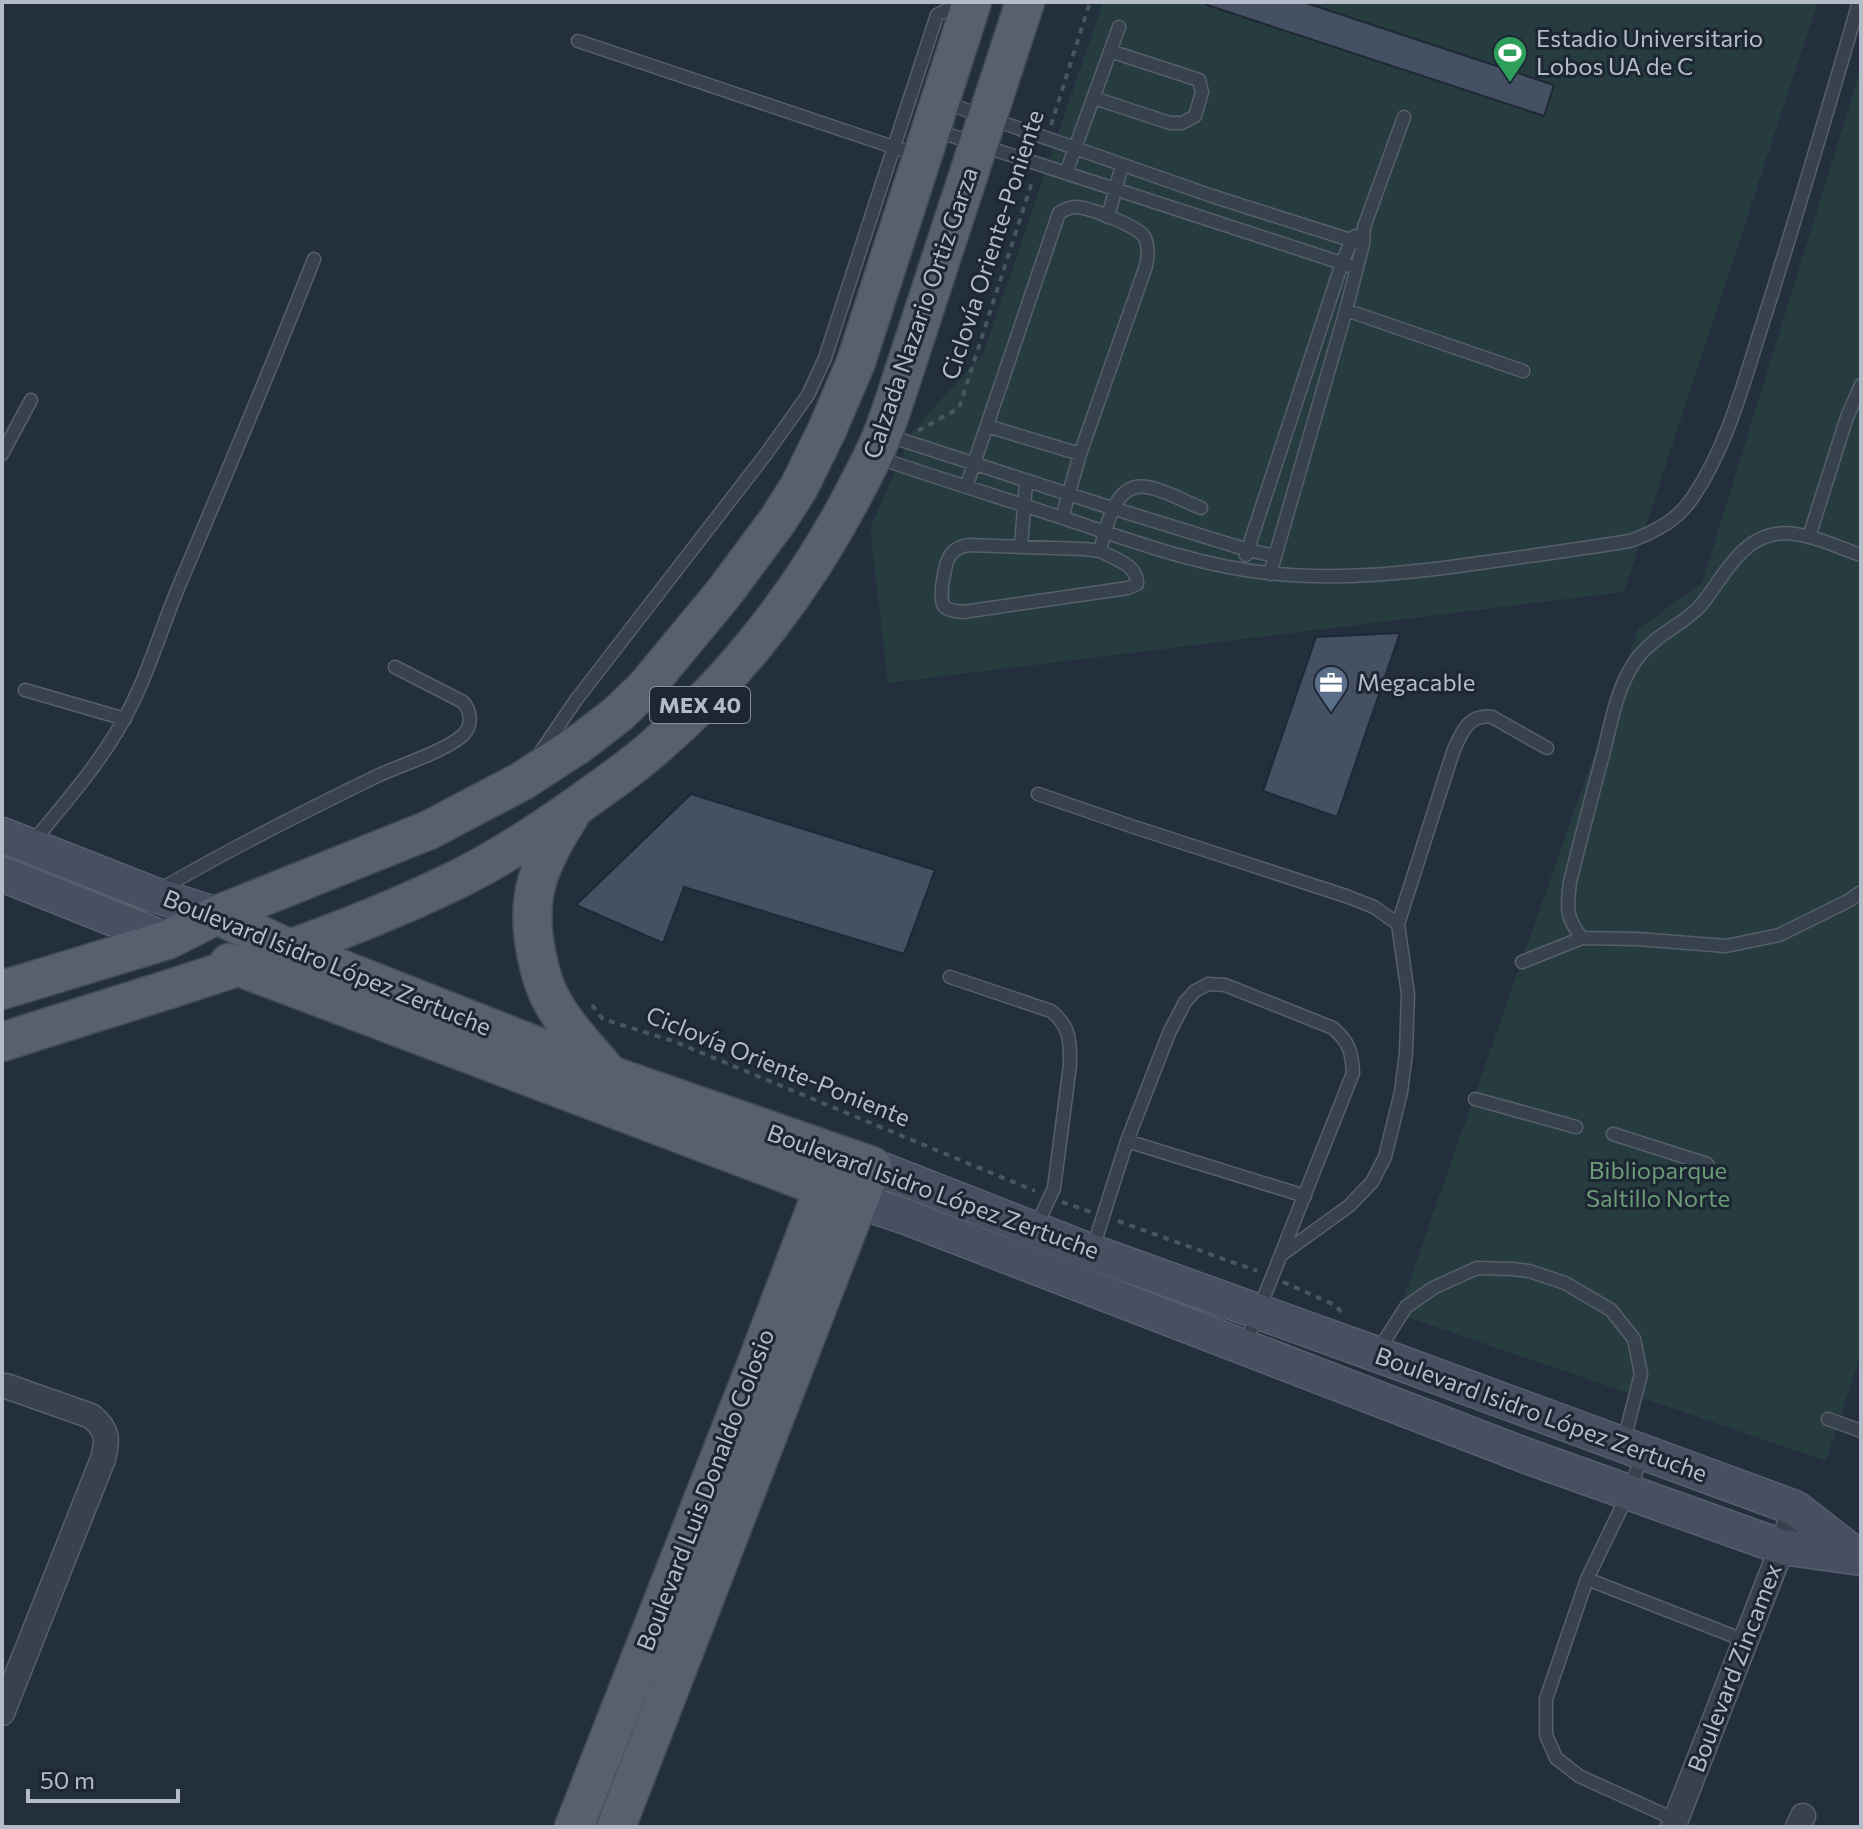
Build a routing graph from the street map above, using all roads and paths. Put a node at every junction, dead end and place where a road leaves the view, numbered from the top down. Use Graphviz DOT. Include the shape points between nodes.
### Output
graph roads {
  1 [pos="962,2"];
  2 [pos="972,2"];
  3 [pos="1025,2"];
  4 [pos="1090,2"];
  5 [pos="1859,2"];
  6 [pos="1119,27"];
  7 [pos="578,41"];
  8 [pos="1110,51"];
  9 [pos="1094,98"];
  10 [pos="1404,117"];
  11 [pos="984,130"];
  12 [pos="922,134"];
  13 [pos="1047,137"];
  14 [pos="1076,148"];
  15 [pos="1038,164"];
  16 [pos="1122,165"];
  17 [pos="1066,173"];
  18 [pos="1115,189"];
  19 [pos="1212,196"];
  20 [pos="1108,217"];
  21 [pos="1204,218"];
  22 [pos="1358,242"];
  23 [pos="314,259"];
  24 [pos="1342,263"];
  25 [pos="1357,268"];
  26 [pos="1346,310"];
  27 [pos="1523,371"];
  28 [pos="1861,385"];
  29 [pos="31,400"];
  30 [pos="987,426"];
  31 [pos="885,444"];
  32 [pos="2,454"];
  33 [pos="1080,454"];
  34 [pos="974,464"];
  35 [pos="1026,482"];
  36 [pos="966,487"];
  37 [pos="1068,494"];
  38 [pos="1024,506"];
  39 [pos="1113,508"];
  40 [pos="1201,508"];
  41 [pos="1062,518"];
  42 [pos="1105,532"];
  43 [pos="1809,537"];
  44 [pos="1021,547"];
  45 [pos="1248,550"];
  46 [pos="1100,551"];
  47 [pos="1861,555"];
  48 [pos="1275,556"];
  49 [pos="1242,569"];
  50 [pos="1270,574"];
  51 [pos="395,667"];
  52 [pos="25,690"];
  53 [pos="125,719"];
  54 [pos="1547,748"];
  55 [pos="522,781"];
  56 [pos="1038,794"];
  57 [pos="575,807"];
  58 [pos="16,840"];
  59 [pos="2,874"];
  60 [pos="1861,892"];
  61 [pos="152,894"];
  62 [pos="217,915"];
  63 [pos="1398,924"];
  64 [pos="1582,938"];
  65 [pos="167,940"];
  66 [pos="290,949"];
  67 [pos="1522,962"];
  68 [pos="237,967"];
  69 [pos="950,977"];
  70 [pos="2,990"];
  71 [pos="588,1000"];
  72 [pos="2,1042"];
  73 [pos="610,1075"];
  74 [pos="1475,1099"];
  75 [pos="1576,1127"];
  76 [pos="1613,1134"];
  77 [pos="1127,1141"];
  78 [pos="1707,1164"];
  79 [pos="848,1177"];
  80 [pos="1305,1196"];
  81 [pos="1050,1197"];
  82 [pos="1104,1216"];
  83 [pos="1035,1230"];
  84 [pos="1281,1255"];
  85 [pos="1085,1268"];
  86 [pos="1272,1277"];
  87 [pos="1259,1311"];
  88 [pos="1345,1317"];
  89 [pos="1245,1346"];
  90 [pos="1376,1354"];
  91 [pos="2,1386"];
  92 [pos="1828,1419"];
  93 [pos="1861,1431"];
  94 [pos="1633,1449"];
  95 [pos="1629,1492"];
  96 [pos="1795,1508"];
  97 [pos="1782,1547"];
  98 [pos="1859,1557"];
  99 [pos="1587,1579"];
  100 [pos="1746,1641"];
  101 [pos="2,1713"];
  102 [pos="579,1815"];
  103 [pos="618,1823"];
  104 [pos="1674,1823"];
  1 -- 12 [label="lane" via="937,15"];
  2 -- 12 [label="main road, Calzada Nazario Ortiz Garza / MEX 40"];
  3 -- 11 [label="main road, Calzada Nazario Ortiz Garza / MEX 40"];
  4 -- 13 [label="path, Ciclovía Oriente-Poniente"];
  5 -- 50 [label="lane" via="1736,406 1709,470 1681,512 1665,526 1630,541 1369,577"];
  6 -- 8 [label="lane"];
  7 -- 12 [label="lane"];
  8 -- 9 [label="lane"];
  8 -- 9 [label="lane" via="1199,80 1202,92 1195,116 1170,123"];
  9 -- 14 [label="lane"];
  10 -- 22 [label="lane"];
  11 -- 12 [label="lane"];
  11 -- 12 [label="lane"];
  11 -- 13 [label="lane"];
  11 -- 15 [label="lane"];
  11 -- 31 [label="main road, Calzada Nazario Ortiz Garza / MEX 40"];
  12 -- 55 [label="lane" via="808,395 576,700"];
  12 -- 55 [label="main road, Calzada Nazario Ortiz Garza / MEX 40" via="856,362 799,487 723,594 645,688 579,744"];
  13 -- 14 [label="lane"];
  14 -- 16 [label="lane"];
  14 -- 17 [label="lane"];
  15 -- 17 [label="lane"];
  15 -- 31 [label="path, Ciclovía Oriente-Poniente" via="959,408"];
  16 -- 18 [label="lane"];
  16 -- 19 [label="lane"];
  17 -- 18 [label="lane"];
  18 -- 20 [label="lane"];
  18 -- 21 [label="lane"];
  19 -- 21 [label="lane"];
  19 -- 22 [label="lane"];
  20 -- 30 [label="lane" via="1076,207 1059,213"];
  20 -- 33 [label="lane" via="1145,237 1148,255"];
  21 -- 24 [label="lane"];
  22 -- 24 [label="lane"];
  22 -- 25 [label="lane"];
  23 -- 53 [label="lane"];
  24 -- 25 [label="lane"];
  24 -- 45 [label="lane"];
  25 -- 26 [label="lane"];
  26 -- 27 [label="lane"];
  26 -- 48 [label="lane"];
  28 -- 43 [label="lane"];
  29 -- 32 [label="lane"];
  30 -- 33 [label="lane"];
  30 -- 34 [label="lane"];
  31 -- 34 [label="lane"];
  31 -- 36 [label="lane"];
  31 -- 57 [label="main road, Calzada Nazario Ortiz Garza / MEX 40" via="813,565 715,690 658,744"];
  33 -- 37 [label="lane"];
  34 -- 35 [label="lane"];
  34 -- 36 [label="lane"];
  35 -- 37 [label="lane"];
  35 -- 38 [label="lane"];
  36 -- 38 [label="lane"];
  37 -- 39 [label="lane"];
  37 -- 41 [label="lane"];
  38 -- 41 [label="lane"];
  38 -- 44 [label="lane"];
  39 -- 40 [label="lane" via="1127,490 1140,486"];
  39 -- 42 [label="lane"];
  39 -- 45 [label="lane"];
  41 -- 42 [label="lane"];
  42 -- 46 [label="lane"];
  42 -- 49 [label="lane"];
  43 -- 47 [label="lane"];
  43 -- 64 [label="lane" via="1786,532 1752,541 1698,608 1650,643 1632,665 1570,882 1567,908"];
  44 -- 46 [label="lane"];
  44 -- 46 [label="lane" via="956,549 946,563 943,604 963,612 1137,584 1132,569"];
  45 -- 48 [label="lane"];
  45 -- 49 [label="lane"];
  48 -- 50 [label="lane"];
  49 -- 50 [label="lane"];
  51 -- 61 [label="lane" via="463,702 470,719 462,736 268,829"];
  52 -- 53 [label="lane"];
  53 -- 58 [label="lane" via="86,778"];
  54 -- 63 [label="lane" via="1492,717 1469,722 1453,752"];
  55 -- 62 [label="main road, Calzada Nazario Ortiz Garza / MEX 40" via="429,830"];
  56 -- 63 [label="lane" via="1346,896"];
  57 -- 66 [label="main road, Calzada Nazario Ortiz Garza / MEX 40" via="454,881"];
  57 -- 73 [label="main road" via="540,870 531,925 551,999"];
  58 -- 61 [label="main road, Boulevard Isidro López Zertuche"];
  59 -- 65 [label="main road, Boulevard Isidro López Zertuche"];
  60 -- 64 [label="lane" via="1779,935 1726,946"];
  61 -- 62 [label="main road, Boulevard Isidro López Zertuche"];
  62 -- 65 [label="main road, Calzada Nazario Ortiz Garza / MEX 40"];
  62 -- 66 [label="main road, Boulevard Isidro López Zertuche"];
  63 -- 84 [label="lane" via="1408,994 1406,1053 1385,1157 1372,1182 1349,1206"];
  64 -- 67 [label="lane"];
  65 -- 68 [label="main road, Boulevard Isidro López Zertuche"];
  65 -- 70 [label="main road, Calzada Nazario Ortiz Garza / MEX 40"];
  66 -- 68 [label="main road, Calzada Nazario Ortiz Garza / MEX 40"];
  66 -- 73 [label="main road, Boulevard Isidro López Zertuche"];
  68 -- 72 [label="main road, Calzada Nazario Ortiz Garza / MEX 40"];
  68 -- 79 [label="main road, Boulevard Isidro López Zertuche"];
  69 -- 81 [label="lane" via="1062,1019 1070,1065"];
  71 -- 81 [label="path, Ciclovía Oriente-Poniente" via="603,1019 673,1041"];
  73 -- 79 [label="main road, Boulevard Isidro López Zertuche" via="716,1113"];
  74 -- 75 [label="lane"];
  76 -- 78 [label="lane"];
  77 -- 80 [label="lane"];
  77 -- 80 [label="lane" via="1185,1002 1208,984 1225,985 1333,1028 1345,1038 1353,1057 1353,1073"];
  77 -- 82 [label="lane"];
  79 -- 83 [label="main road, Boulevard Isidro López Zertuche"];
  79 -- 85 [label="main road, Boulevard Isidro López Zertuche" via="906,1217"];
  79 -- 102 [label="main road, Boulevard Luis Donaldo Colosio" via="758,1359"];
  79 -- 103 [label="main road, Boulevard Luis Donaldo Colosio"];
  80 -- 84 [label="lane"];
  81 -- 82 [label="path, Ciclovía Oriente-Poniente"];
  81 -- 83 [label="lane"];
  82 -- 85 [label="lane"];
  82 -- 86 [label="path, Ciclovía Oriente-Poniente"];
  83 -- 85 [label="main road, Boulevard Isidro López Zertuche"];
  84 -- 86 [label="lane"];
  85 -- 87 [label="main road, Boulevard Isidro López Zertuche"];
  85 -- 89 [label="main road, Boulevard Isidro López Zertuche"];
  86 -- 87 [label="lane"];
  86 -- 88 [label="path, Ciclovía Oriente-Poniente" via="1335,1305"];
  87 -- 89 [label="lane"];
  87 -- 90 [label="main road, Boulevard Isidro López Zertuche"];
  89 -- 95 [label="main road, Boulevard Isidro López Zertuche"];
  90 -- 94 [label="main road, Boulevard Isidro López Zertuche"];
  90 -- 94 [label="lane" via="1406,1307 1477,1268 1529,1271 1565,1283 1611,1310 1634,1339 1641,1374"];
  91 -- 101 [label="street" via="91,1416 101,1424 106,1445"];
  92 -- 93 [label="lane"];
  94 -- 95 [label="lane"];
  94 -- 96 [label="main road, Boulevard Isidro López Zertuche"];
  95 -- 97 [label="main road, Boulevard Isidro López Zertuche"];
  95 -- 99 [label="lane"];
  96 -- 97 [label="street, Boulevard Zincamex"];
  96 -- 98 [label="main road, Boulevard Isidro López Zertuche"];
  97 -- 98 [label="main road, Boulevard Isidro López Zertuche"];
  97 -- 100 [label="street, Boulevard Zincamex"];
  99 -- 100 [label="lane"];
  99 -- 104 [label="lane" via="1546,1699 1546,1735 1556,1758 1579,1776"];
  100 -- 104 [label="street, Boulevard Zincamex"];
  102 -- 103 [label="main road"];
}
